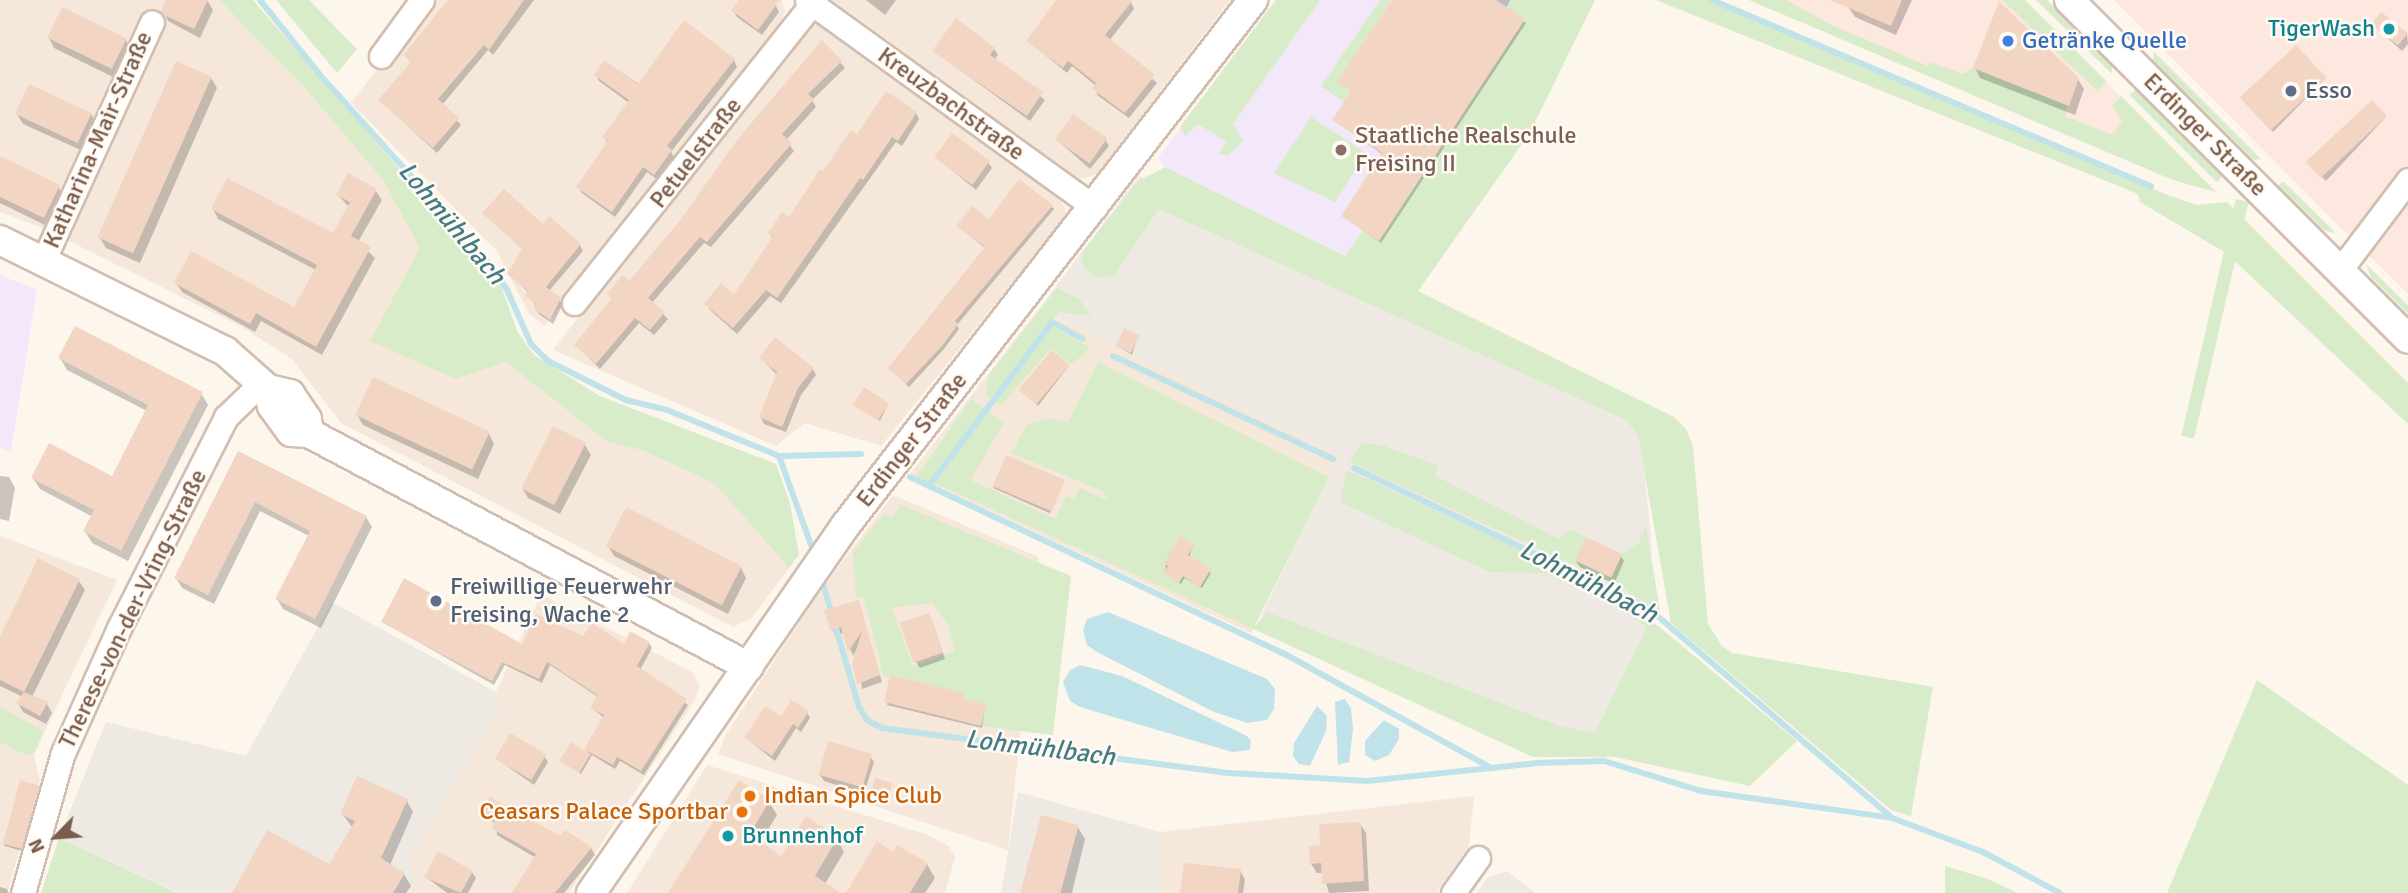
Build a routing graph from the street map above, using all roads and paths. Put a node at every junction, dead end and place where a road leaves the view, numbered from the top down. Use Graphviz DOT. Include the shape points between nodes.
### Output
graph roads {
  1 [pos="422,0"];
  2 [pos="1253,0"];
  3 [pos="2069,0"];
  4 [pos="811,1"];
  5 [pos="152,22"];
  6 [pos="381,56"];
  7 [pos="2408,180"];
  8 [pos="1095,208"];
  9 [pos="0,240"];
  10 [pos="44,259"];
  11 [pos="2340,270"];
  12 [pos="574,303"];
  13 [pos="2408,339"];
  14 [pos="265,386"];
  15 [pos="749,667"];
  16 [pos="1478,858"];
  17 [pos="23,893"];
  18 [pos="591,893"];
  19 [pos="1453,893"];
  1 -- 6 [label="street"];
  2 -- 8 [label="street, Erdinger Straße"];
  3 -- 11 [label="street, Erdinger Straße"];
  4 -- 8 [label="street, Kreuzbachstraße"];
  4 -- 12 [label="street, Petuelstraße"];
  5 -- 10 [label="street, Katharina-Mair-Straße"];
  7 -- 11 [label="street"];
  8 -- 15 [label="street, Erdinger Straße" via="831,545"];
  9 -- 10 [label="street, Katharina-Mair-Straße"];
  10 -- 14 [label="street, Katharina-Mair-Straße" via="225,351"];
  11 -- 13 [label="street, Erdinger Straße"];
  14 -- 15 [label="street, Katharina-Mair-Straße" via="272,406 291,432 309,433"];
  14 -- 17 [label="street, Therese-von-der-Vring-Straße" via="226,417 119,628 63,753"];
  15 -- 18 [label="street, Erdinger Straße" via="619,846"];
  16 -- 19 [label="street"];
}
